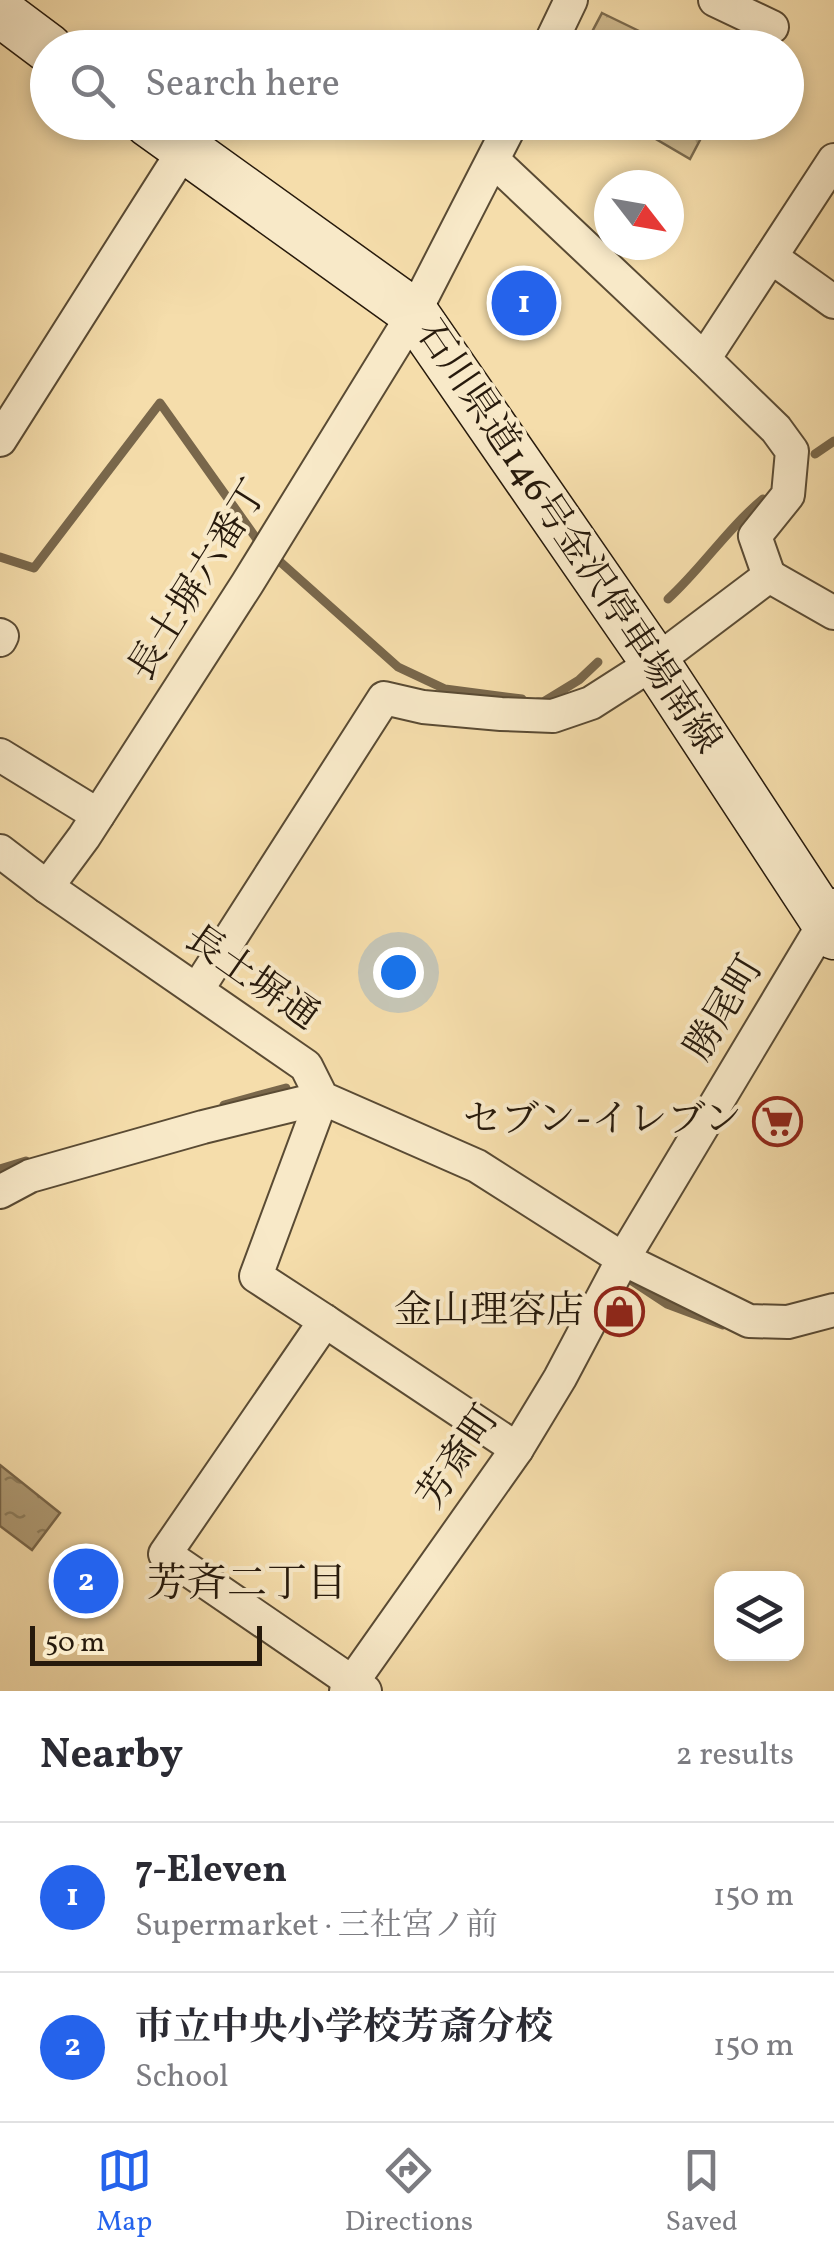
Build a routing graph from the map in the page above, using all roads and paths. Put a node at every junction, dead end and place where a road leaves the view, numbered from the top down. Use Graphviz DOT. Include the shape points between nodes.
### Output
graph roads {
  1 [pos="571,0"];
  2 [pos="715,0"];
  3 [pos="0,12"];
  4 [pos="772,27"];
  5 [pos="557,30"];
  6 [pos="30,34"];
  7 [pos="164,140"];
  8 [pos="172,140"];
  9 [pos="504,140"];
  10 [pos="834,160"];
  11 [pos="494,161"];
  12 [pos="771,256"];
  13 [pos="834,302"];
  14 [pos="414,313"];
  15 [pos="704,359"];
  16 [pos="0,440"];
  17 [pos="770,576"];
  18 [pos="834,612"];
  19 [pos="655,662"];
  20 [pos="0,756"];
  21 [pos="98,815"];
  22 [pos="0,851"];
  23 [pos="48,887"];
  24 [pos="831,920"];
  25 [pos="198,990"];
  26 [pos="322,1098"];
  27 [pos="0,1192"];
  28 [pos="623,1258"];
  29 [pos="834,1310"];
  30 [pos="325,1321"];
  31 [pos="518,1449"];
  32 [pos="354,1688"];
  1 -- 5 [label="street"];
  2 -- 4 [label="street"];
  3 -- 6 [label="main road"];
  7 -- 16 [label="street"];
  8 -- 14 [label="main road, 石川県道146号金沢停車場南線"];
  9 -- 11 [label="street, 長土塀六番丁"];
  10 -- 12 [label="street"];
  11 -- 14 [label="street, 長土塀六番丁"];
  11 -- 15 [label="street"];
  12 -- 13 [label="street"];
  12 -- 15 [label="street"];
  14 -- 19 [label="main road, 石川県道146号金沢停車場南線"];
  14 -- 21 [label="street, 長土塀六番丁"];
  15 -- 17 [label="street" via="792,450 788,495 755,536"];
  17 -- 18 [label="street"];
  17 -- 19 [label="street"];
  19 -- 24 [label="main road, 石川県道146号金沢停車場南線"];
  19 -- 25 [label="street" via="591,703 553,716 384,698"];
  20 -- 21 [label="street"];
  21 -- 23 [label="street, 長土塀六番丁"];
  22 -- 23 [label="street, 長土塀通"];
  23 -- 25 [label="street, 長土塀通"];
  24 -- 28 [label="street, 勝尾町"];
  25 -- 26 [label="street, 長土塀通" via="306,1066"];
  26 -- 27 [label="street" via="30,1176"];
  26 -- 28 [label="street" via="477,1166"];
  26 -- 30 [label="street" via="256,1276"];
  28 -- 29 [label="street" via="749,1321 788,1322"];
  28 -- 31 [label="street, 芳斎町"];
  30 -- 31 [label="street"];
  30 -- 32 [label="street" via="165,1554"];
  31 -- 32 [label="street, 芳斎町"];
}
